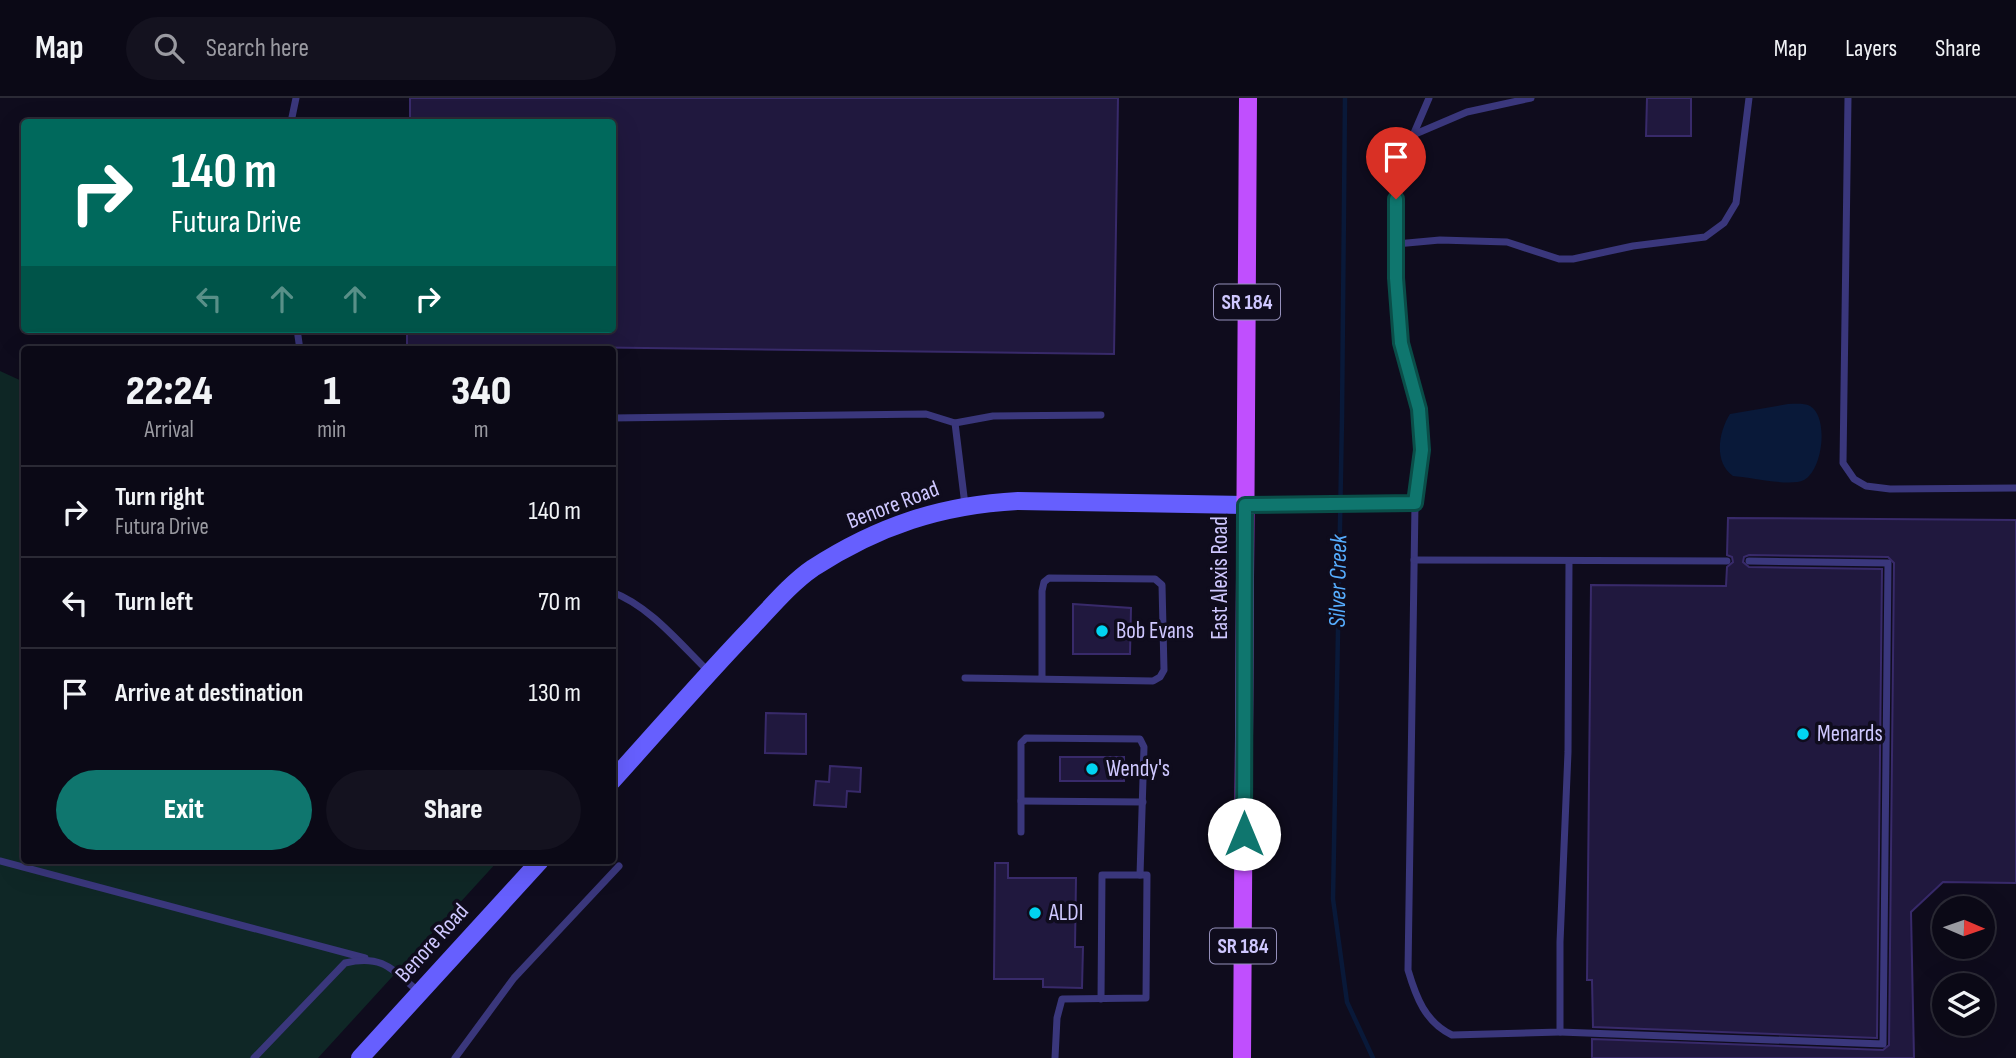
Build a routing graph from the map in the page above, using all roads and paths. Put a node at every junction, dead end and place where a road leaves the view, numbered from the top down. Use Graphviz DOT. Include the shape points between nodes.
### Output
graph roads {
  1 [pos="296,98"];
  2 [pos="1248,98"];
  3 [pos="1429,98"];
  4 [pos="1531,98"];
  5 [pos="1749,98"];
  6 [pos="1849,98"];
  7 [pos="292,119"];
  8 [pos="1412,136"];
  9 [pos="1396,244"];
  10 [pos="1101,415"];
  11 [pos="616,418"];
  12 [pos="955,423"];
  13 [pos="2016,488"];
  14 [pos="1415,503"];
  15 [pos="965,505"];
  16 [pos="1245,505"];
  17 [pos="1414,560"];
  18 [pos="1727,561"];
  19 [pos="1749,561"];
  20 [pos="1569,562"];
  21 [pos="616,593"];
  22 [pos="710,673"];
  23 [pos="965,678"];
  24 [pos="1042,679"];
  25 [pos="616,777"];
  26 [pos="1021,801"];
  27 [pos="1143,802"];
  28 [pos="1021,832"];
  29 [pos="0,861"];
  30 [pos="537,864"];
  31 [pos="618,866"];
  32 [pos="1140,875"];
  33 [pos="365,958"];
  34 [pos="421,993"];
  35 [pos="1101,999"];
  36 [pos="1560,1032"];
  37 [pos="368,1055"];
  38 [pos="254,1058"];
  39 [pos="455,1058"];
  40 [pos="1055,1058"];
  41 [pos="1242,1058"];
  1 -- 7 [label="lane"];
  2 -- 16 [label="main road, East Alexis Road / SR 184"];
  3 -- 8 [label="lane"];
  4 -- 8 [label="lane" via="1467,112"];
  5 -- 9 [label="lane" via="1735,203 1724,223 1705,237 1573,259 1507,242"];
  6 -- 13 [label="lane" via="1843,463 1854,479 1866,486"];
  8 -- 9 [label="lane" via="1402,160 1396,199"];
  9 -- 14 [label="lane" via="1401,343 1419,409 1422,450"];
  10 -- 12 [label="lane" via="993,415"];
  11 -- 12 [label="lane" via="926,414"];
  12 -- 15 [label="lane"];
  14 -- 16 [label="street"];
  14 -- 17 [label="lane"];
  15 -- 16 [label="main road, Benore Road" via="1018,500"];
  15 -- 22 [label="main road, Benore Road" via="878,531 812,568"];
  16 -- 41 [label="main road, East Alexis Road / SR 184"];
  17 -- 20 [label="lane"];
  17 -- 36 [label="lane" via="1408,970 1426,1014 1440,1030 1452,1035"];
  18 -- 20 [label="lane"];
  19 -- 36 [label="lane" via="1888,563 1883,1044"];
  20 -- 36 [label="lane"];
  21 -- 22 [label="lane" via="662,626"];
  22 -- 25 [label="main road, Benore Road"];
  23 -- 24 [label="lane"];
  24 -- 24 [label="lane" via="1153,681 1160,677 1164,670 1162,584 1155,579 1049,578 1042,591"];
  26 -- 27 [label="lane"];
  26 -- 27 [label="lane" via="1021,743 1039,738 1140,739 1144,747"];
  26 -- 28 [label="lane"];
  27 -- 32 [label="lane"];
  29 -- 33 [label="lane"];
  30 -- 34 [label="main road, Benore Road"];
  31 -- 39 [label="lane" via="514,978"];
  32 -- 35 [label="lane" via="1102,875"];
  32 -- 35 [label="lane" via="1147,875 1146,998"];
  33 -- 34 [label="lane" via="387,965"];
  33 -- 38 [label="lane" via="345,963"];
  34 -- 37 [label="main road, Benore Road"];
  35 -- 40 [label="lane" via="1062,999"];
}
